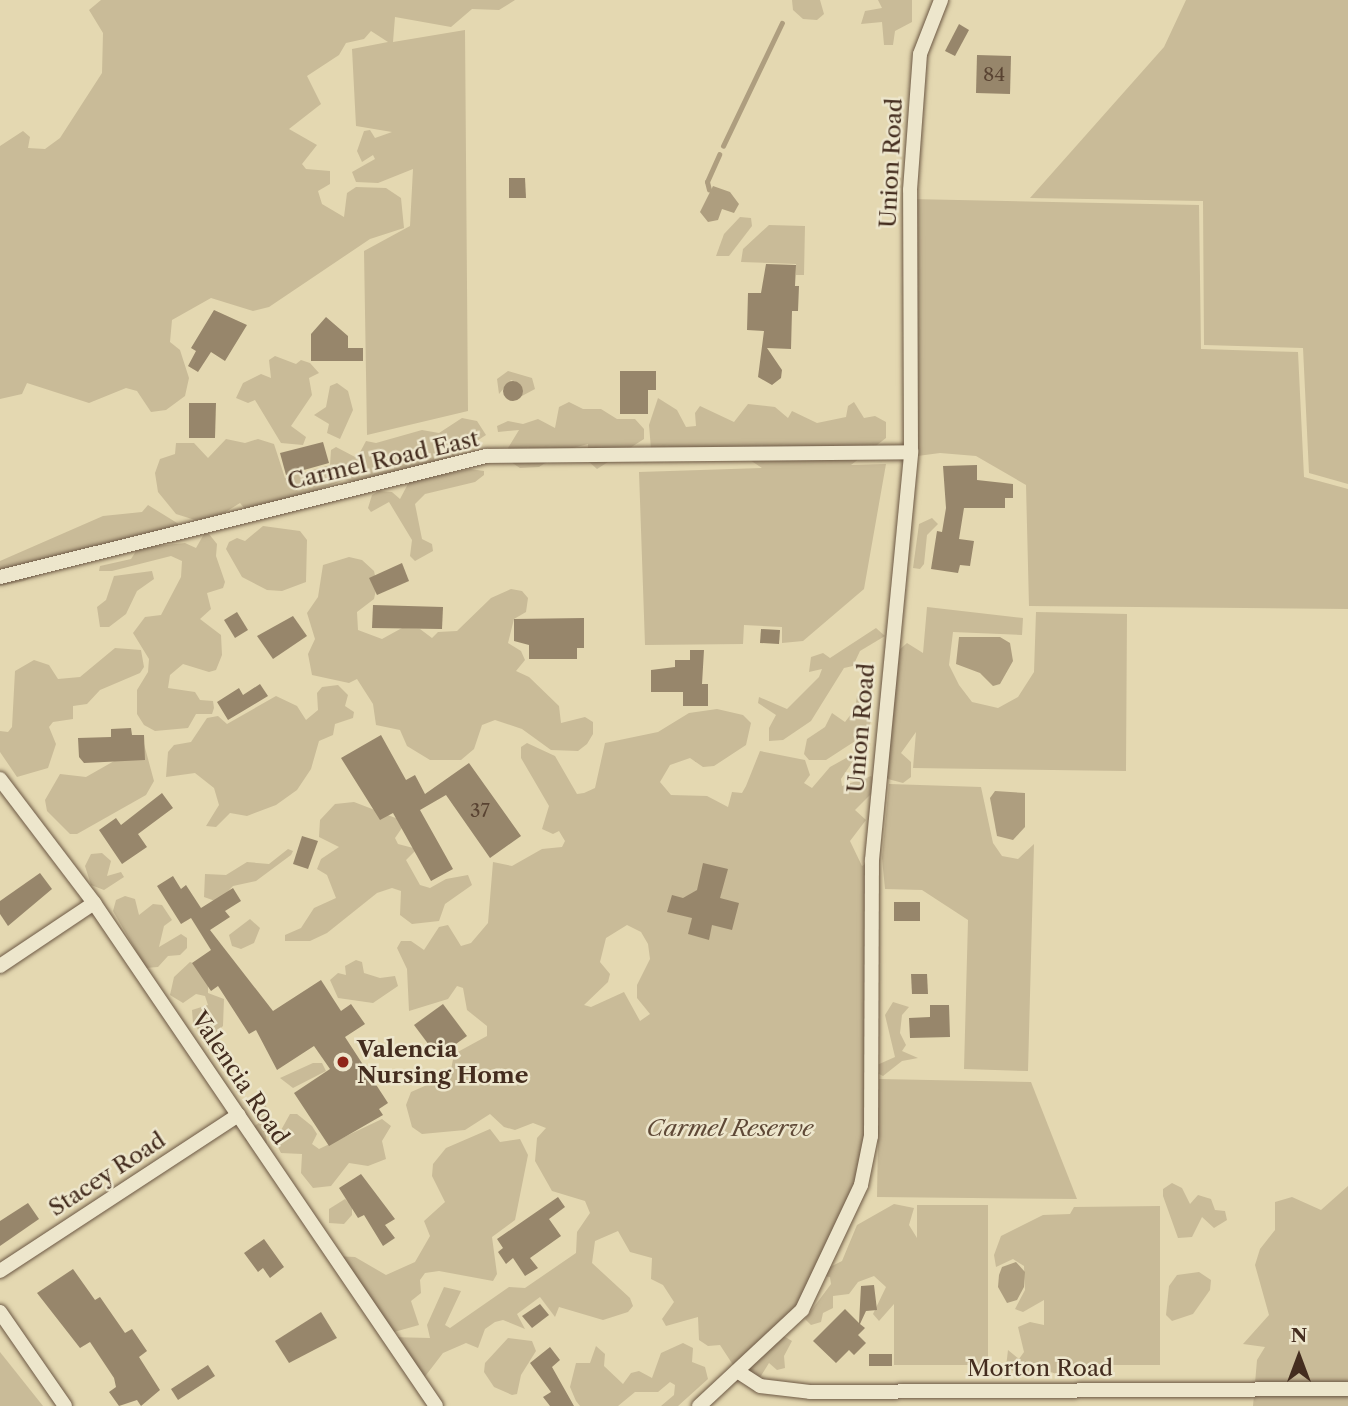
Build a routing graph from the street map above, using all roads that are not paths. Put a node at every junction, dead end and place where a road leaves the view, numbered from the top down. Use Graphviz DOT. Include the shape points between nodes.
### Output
graph roads {
  1 [pos="942,0"];
  2 [pos="911,452"];
  3 [pos="0,577"];
  4 [pos="0,779"];
  5 [pos="93,903"];
  6 [pos="0,966"];
  7 [pos="238,1115"];
  8 [pos="0,1271"];
  9 [pos="0,1312"];
  10 [pos="737,1371"];
  11 [pos="1348,1389"];
  12 [pos="65,1406"];
  13 [pos="436,1406"];
  14 [pos="699,1406"];
  1 -- 2 [label="street, Union Road" via="920,54 909,190"];
  2 -- 3 [label="street, Carmel Road East" via="486,456"];
  2 -- 10 [label="street, Union Road" via="873,860 871,1136 861,1185 802,1310"];
  4 -- 5 [label="street, Valencia Road"];
  5 -- 6 [label="street"];
  5 -- 7 [label="street, Valencia Road"];
  7 -- 8 [label="street, Stacey Road"];
  7 -- 13 [label="street, Valencia Road"];
  9 -- 12 [label="street"];
  10 -- 11 [label="street, Morton Road" via="760,1385 810,1392"];
  10 -- 14 [label="street, Union Road"];
}
